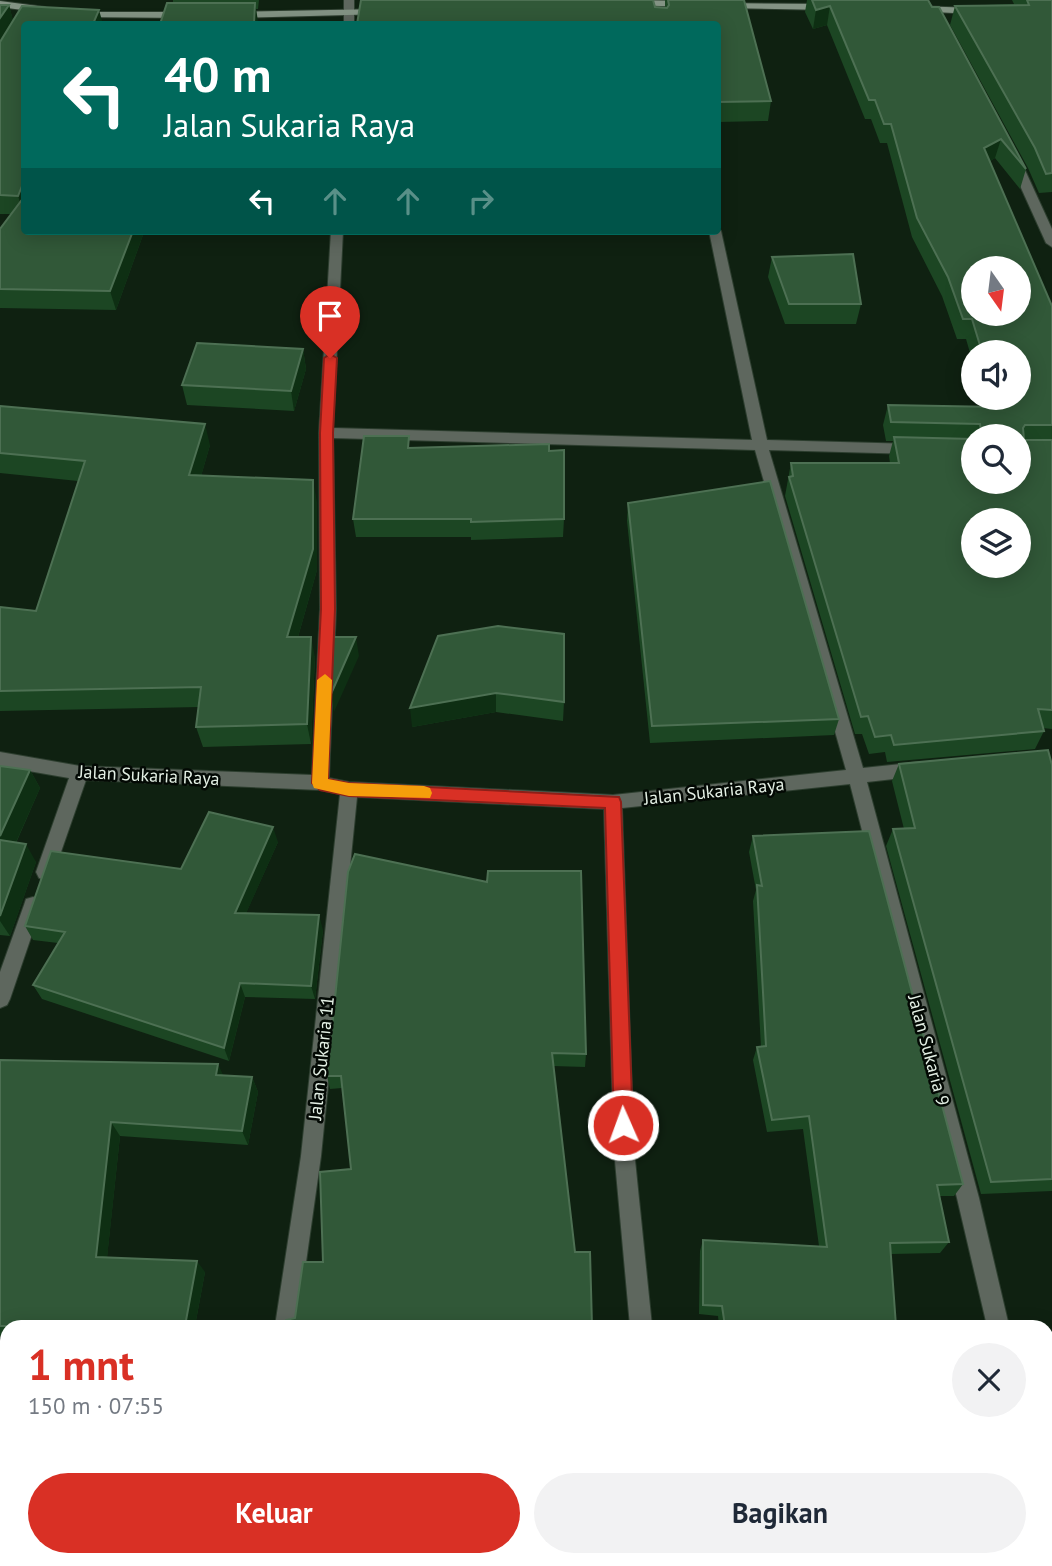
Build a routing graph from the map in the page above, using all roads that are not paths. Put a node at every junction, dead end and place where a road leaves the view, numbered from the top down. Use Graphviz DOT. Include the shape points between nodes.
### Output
graph roads {
  1 [pos="349,0"];
  2 [pos="619,2"];
  3 [pos="0,4"];
  4 [pos="697,4"];
  5 [pos="711,4"];
  6 [pos="656,6"];
  7 [pos="836,7"];
  8 [pos="906,9"];
  9 [pos="933,9"];
  10 [pos="985,11"];
  11 [pos="387,12"];
  12 [pos="197,15"];
  13 [pos="225,15"];
  14 [pos="349,19"];
  15 [pos="940,21"];
  16 [pos="1007,146"];
  17 [pos="337,235"];
  18 [pos="716,235"];
  19 [pos="1052,243"];
  20 [pos="326,433"];
  21 [pos="761,446"];
  22 [pos="933,450"];
  23 [pos="0,759"];
  24 [pos="934,768"];
  25 [pos="80,773"];
  26 [pos="856,775"];
  27 [pos="320,783"];
  28 [pos="349,789"];
  29 [pos="613,802"];
  30 [pos="0,999"];
  31 [pos="287,1320"];
  32 [pos="640,1320"];
  33 [pos="997,1320"];
  1 -- 14 [label="street"];
  2 -- 6 [label="street"];
  3 -- 12 [label="street" via="30,13"];
  4 -- 6 [label="street"];
  5 -- 7 [label="street"];
  8 -- 9 [label="street"];
  9 -- 10 [label="street"];
  9 -- 15 [label="street"];
  11 -- 14 [label="street"];
  13 -- 14 [label="street"];
  16 -- 19 [label="street"];
  17 -- 20 [label="street"];
  18 -- 21 [label="street, Jalan Sukaria 9"];
  20 -- 21 [label="street"];
  20 -- 27 [label="street" via="328,609"];
  21 -- 22 [label="street"];
  21 -- 26 [label="street, Jalan Sukaria 9"];
  23 -- 25 [label="street, Jalan Sukaria Raya"];
  24 -- 26 [label="street, Jalan Sukaria Raya"];
  25 -- 27 [label="street, Jalan Sukaria Raya"];
  25 -- 30 [label="street"];
  26 -- 29 [label="street, Jalan Sukaria Raya"];
  26 -- 33 [label="street, Jalan Sukaria 9"];
  27 -- 28 [label="street, Jalan Sukaria Raya"];
  28 -- 29 [label="street, Jalan Sukaria Raya"];
  28 -- 31 [label="street, Jalan Sukaria 11" via="311,1156"];
  29 -- 32 [label="street" via="624,1150"];
}
